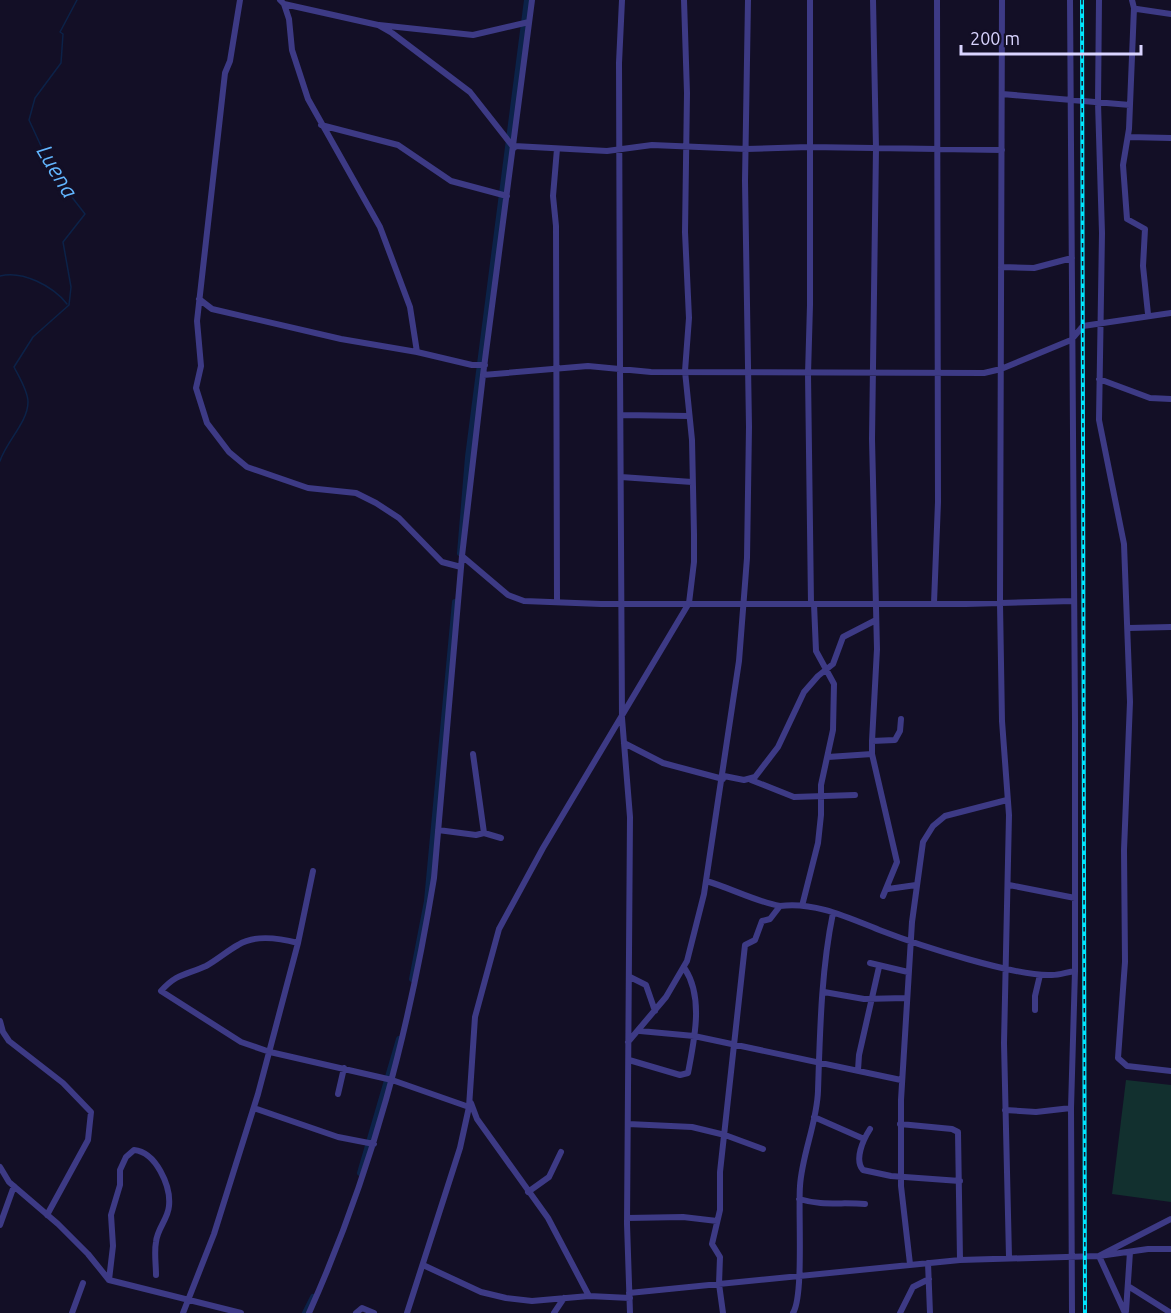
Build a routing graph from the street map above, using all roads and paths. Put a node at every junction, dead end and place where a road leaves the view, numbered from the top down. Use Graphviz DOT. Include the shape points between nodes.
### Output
graph roads {
  1 [pos="240,0"];
  2 [pos="532,0"];
  3 [pos="622,0"];
  4 [pos="684,0"];
  5 [pos="747,0"];
  6 [pos="810,0"];
  7 [pos="873,0"];
  8 [pos="937,0"];
  9 [pos="1002,0"];
  10 [pos="1070,0"];
  11 [pos="1099,0"];
  12 [pos="1132,0"];
  13 [pos="282,2"];
  14 [pos="1134,8"];
  15 [pos="1171,14"];
  16 [pos="529,22"];
  17 [pos="378,25"];
  18 [pos="1002,94"];
  19 [pos="1070,100"];
  20 [pos="1098,103"];
  21 [pos="1130,105"];
  22 [pos="321,125"];
  23 [pos="1128,137"];
  24 [pos="1171,138"];
  25 [pos="687,146"];
  26 [pos="514,147"];
  27 [pos="809,147"];
  28 [pos="876,148"];
  29 [pos="557,149"];
  30 [pos="620,149"];
  31 [pos="746,149"];
  32 [pos="938,150"];
  33 [pos="1002,150"];
  34 [pos="507,196"];
  35 [pos="1072,258"];
  36 [pos="1001,267"];
  37 [pos="199,299"];
  38 [pos="1171,313"];
  39 [pos="1148,314"];
  40 [pos="1101,322"];
  41 [pos="1071,340"];
  42 [pos="417,352"];
  43 [pos="484,365"];
  44 [pos="557,367"];
  45 [pos="620,367"];
  46 [pos="1001,369"];
  47 [pos="685,371"];
  48 [pos="748,371"];
  49 [pos="875,373"];
  50 [pos="938,373"];
  51 [pos="808,374"];
  52 [pos="483,375"];
  53 [pos="1099,379"];
  54 [pos="1171,399"];
  55 [pos="621,416"];
  56 [pos="689,416"];
  57 [pos="621,477"];
  58 [pos="692,482"];
  59 [pos="462,556"];
  60 [pos="461,567"];
  61 [pos="1072,601"];
  62 [pos="557,602"];
  63 [pos="745,602"];
  64 [pos="622,603"];
  65 [pos="688,603"];
  66 [pos="934,603"];
  67 [pos="813,604"];
  68 [pos="876,604"];
  69 [pos="1000,604"];
  70 [pos="876,620"];
  71 [pos="1171,627"];
  72 [pos="1129,628"];
  73 [pos="827,670"];
  74 [pos="622,718"];
  75 [pos="901,719"];
  76 [pos="872,741"];
  77 [pos="624,743"];
  78 [pos="473,754"];
  79 [pos="872,754"];
  80 [pos="828,757"];
  81 [pos="724,778"];
  82 [pos="751,780"];
  83 [pos="855,795"];
  84 [pos="821,796"];
  85 [pos="1007,800"];
  86 [pos="438,830"];
  87 [pos="484,833"];
  88 [pos="501,838"];
  89 [pos="313,871"];
  90 [pos="706,881"];
  91 [pos="916,885"];
  92 [pos="1010,885"];
  93 [pos="888,889"];
  94 [pos="883,896"];
  95 [pos="1075,898"];
  96 [pos="780,906"];
  97 [pos="802,906"];
  98 [pos="833,913"];
  99 [pos="911,940"];
  100 [pos="298,943"];
  101 [pos="870,963"];
  102 [pos="879,967"];
  103 [pos="1006,968"];
  104 [pos="685,969"];
  105 [pos="1075,971"];
  106 [pos="908,972"];
  107 [pos="1040,975"];
  108 [pos="630,977"];
  109 [pos="824,992"];
  110 [pos="906,998"];
  111 [pos="872,999"];
  112 [pos="1035,1010"];
  113 [pos="655,1011"];
  114 [pos="0,1021"];
  115 [pos="640,1030"];
  116 [pos="694,1036"];
  117 [pos="628,1042"];
  118 [pos="734,1045"];
  119 [pos="270,1052"];
  120 [pos="629,1060"];
  121 [pos="817,1062"];
  122 [pos="344,1068"];
  123 [pos="858,1070"];
  124 [pos="1171,1071"];
  125 [pos="392,1080"];
  126 [pos="901,1080"];
  127 [pos="338,1094"];
  128 [pos="469,1103"];
  129 [pos="254,1108"];
  130 [pos="1071,1108"];
  131 [pos="1005,1110"];
  132 [pos="814,1117"];
  133 [pos="628,1124"];
  134 [pos="900,1124"];
  135 [pos="870,1129"];
  136 [pos="725,1135"];
  137 [pos="864,1139"];
  138 [pos="374,1144"];
  139 [pos="763,1149"];
  140 [pos="561,1152"];
  141 [pos="0,1167"];
  142 [pos="901,1177"];
  143 [pos="960,1181"];
  144 [pos="14,1185"];
  145 [pos="528,1192"];
  146 [pos="799,1199"];
  147 [pos="865,1204"];
  148 [pos="47,1215"];
  149 [pos="627,1218"];
  150 [pos="1171,1219"];
  151 [pos="717,1221"];
  152 [pos="0,1225"];
  153 [pos="1171,1249"];
  154 [pos="1130,1252"];
  155 [pos="1100,1256"];
  156 [pos="1009,1257"];
  157 [pos="1072,1257"];
  158 [pos="960,1260"];
  159 [pos="928,1263"];
  160 [pos="910,1264"];
  161 [pos="423,1265"];
  162 [pos="156,1275"];
  163 [pos="798,1276"];
  164 [pos="929,1279"];
  165 [pos="109,1280"];
  166 [pos="83,1283"];
  167 [pos="719,1284"];
  168 [pos="1128,1286"];
  169 [pos="629,1295"];
  170 [pos="590,1296"];
  171 [pos="564,1298"];
  172 [pos="187,1300"];
  173 [pos="1171,1312"];
  174 [pos="72,1313"];
  175 [pos="183,1313"];
  176 [pos="241,1313"];
  177 [pos="309,1313"];
  178 [pos="356,1313"];
  179 [pos="374,1313"];
  180 [pos="406,1313"];
  181 [pos="554,1313"];
  182 [pos="630,1313"];
  183 [pos="723,1313"];
  184 [pos="793,1313"];
  185 [pos="900,1313"];
  186 [pos="930,1313"];
  187 [pos="1072,1313"];
  188 [pos="1125,1313"];
  1 -- 37 [label="street" via="225,73"];
  2 -- 16 [label="street"];
  3 -- 30 [label="street"];
  4 -- 25 [label="street"];
  5 -- 31 [label="street"];
  6 -- 27 [label="street"];
  7 -- 28 [label="street"];
  8 -- 32 [label="street"];
  9 -- 18 [label="street"];
  10 -- 19 [label="street"];
  11 -- 20 [label="street"];
  12 -- 14 [label="street"];
  13 -- 17 [label="street"];
  13 -- 22 [label="street" via="296,67"];
  14 -- 15 [label="street"];
  14 -- 21 [label="street"];
  16 -- 17 [label="street" via="473,35"];
  16 -- 26 [label="street"];
  17 -- 26 [label="street" via="470,92"];
  18 -- 19 [label="street"];
  18 -- 33 [label="street"];
  19 -- 20 [label="street"];
  19 -- 35 [label="street"];
  20 -- 21 [label="street"];
  20 -- 40 [label="street"];
  21 -- 23 [label="street"];
  22 -- 34 [label="street" via="398,145 451,181"];
  22 -- 42 [label="street" via="380,226 410,307"];
  23 -- 24 [label="street"];
  23 -- 39 [label="street" via="1124,165 1126,215 1130,222 1145,229 1143,266"];
  25 -- 30 [label="street"];
  25 -- 31 [label="street"];
  25 -- 47 [label="street" via="689,318"];
  26 -- 29 [label="street"];
  26 -- 34 [label="street"];
  27 -- 28 [label="street"];
  27 -- 31 [label="street"];
  27 -- 51 [label="street"];
  28 -- 32 [label="street"];
  28 -- 49 [label="street"];
  29 -- 30 [label="street"];
  29 -- 44 [label="street" via="552,196 556,226"];
  30 -- 45 [label="street"];
  31 -- 48 [label="street"];
  32 -- 33 [label="street"];
  32 -- 50 [label="street"];
  33 -- 36 [label="street"];
  34 -- 43 [label="street"];
  35 -- 36 [label="street" via="1034,268"];
  35 -- 41 [label="street"];
  36 -- 46 [label="street"];
  37 -- 42 [label="street" via="212,309"];
  37 -- 60 [label="street" via="196,339 201,366 197,395 207,423 229,453 255,471 268,472 308,488 356,494 376,503 399,518 442,562"];
  38 -- 39 [label="street"];
  39 -- 40 [label="street"];
  40 -- 41 [label="street" via="1083,326"];
  40 -- 53 [label="street"];
  41 -- 46 [label="street"];
  41 -- 61 [label="street"];
  42 -- 43 [label="street"];
  43 -- 52 [label="street"];
  44 -- 45 [label="street"];
  44 -- 52 [label="street"];
  44 -- 62 [label="street"];
  45 -- 47 [label="street" via="651,372"];
  45 -- 55 [label="street"];
  46 -- 50 [label="street"];
  46 -- 69 [label="street"];
  47 -- 48 [label="street"];
  47 -- 56 [label="street"];
  48 -- 51 [label="street"];
  48 -- 63 [label="street"];
  49 -- 50 [label="street"];
  49 -- 51 [label="street"];
  49 -- 68 [label="street"];
  50 -- 66 [label="street"];
  51 -- 67 [label="street"];
  52 -- 59 [label="street"];
  53 -- 54 [label="street" via="1150,398"];
  53 -- 72 [label="street" via="1099,420 1124,544"];
  55 -- 56 [label="street"];
  55 -- 57 [label="street"];
  56 -- 58 [label="street"];
  57 -- 58 [label="street"];
  57 -- 64 [label="street"];
  58 -- 65 [label="street" via="694,562"];
  59 -- 60 [label="street"];
  59 -- 62 [label="street" via="516,600"];
  60 -- 86 [label="street"];
  61 -- 69 [label="street"];
  61 -- 95 [label="street"];
  62 -- 64 [label="street"];
  63 -- 65 [label="street"];
  63 -- 67 [label="street"];
  63 -- 81 [label="street"];
  64 -- 65 [label="street"];
  64 -- 74 [label="street"];
  65 -- 74 [label="street"];
  66 -- 68 [label="street"];
  66 -- 69 [label="street"];
  67 -- 68 [label="street"];
  67 -- 73 [label="street" via="816,651"];
  68 -- 70 [label="street"];
  69 -- 85 [label="street"];
  70 -- 73 [label="street" via="843,637"];
  70 -- 76 [label="street" via="877,684"];
  71 -- 72 [label="street"];
  72 -- 124 [label="street" via="1125,962 1118,1058 1127,1065"];
  73 -- 80 [label="street" via="835,691"];
  73 -- 82 [label="street" via="804,692 778,747"];
  74 -- 77 [label="street"];
  74 -- 128 [label="street" via="543,848 500,929 475,1017"];
  75 -- 76 [label="street" via="895,740"];
  76 -- 79 [label="street"];
  77 -- 81 [label="street" via="663,763"];
  77 -- 108 [label="street" via="630,817"];
  78 -- 87 [label="street"];
  79 -- 80 [label="street"];
  79 -- 93 [label="street" via="897,862"];
  80 -- 84 [label="street"];
  81 -- 82 [label="street"];
  81 -- 90 [label="street"];
  82 -- 84 [label="street" via="794,797"];
  83 -- 84 [label="street"];
  84 -- 97 [label="street" via="818,843"];
  85 -- 91 [label="street" via="940,819 922,842"];
  85 -- 92 [label="street"];
  86 -- 87 [label="street"];
  86 -- 125 [label="street" via="427,923 407,1027"];
  87 -- 88 [label="street"];
  89 -- 100 [label="street"];
  90 -- 96 [label="street"];
  90 -- 104 [label="street"];
  91 -- 93 [label="street"];
  91 -- 99 [label="street"];
  92 -- 95 [label="street"];
  92 -- 103 [label="street"];
  93 -- 94 [label="street"];
  95 -- 105 [label="street"];
  96 -- 97 [label="street"];
  96 -- 118 [label="street" via="770,919 759,924 754,941 745,945"];
  97 -- 98 [label="street"];
  98 -- 99 [label="street"];
  98 -- 109 [label="street"];
  99 -- 103 [label="street"];
  99 -- 106 [label="street"];
  100 -- 119 [label="street"];
  100 -- 119 [label="street" via="277,938 248,940 204,967 178,975 161,991 241,1042"];
  101 -- 102 [label="street"];
  102 -- 106 [label="street"];
  102 -- 111 [label="street"];
  103 -- 107 [label="street"];
  103 -- 131 [label="street"];
  104 -- 113 [label="street"];
  104 -- 116 [label="street" via="695,993"];
  105 -- 107 [label="street"];
  105 -- 130 [label="street"];
  106 -- 110 [label="street"];
  107 -- 112 [label="street"];
  108 -- 113 [label="street" via="646,986"];
  108 -- 117 [label="street"];
  109 -- 111 [label="street"];
  109 -- 121 [label="street"];
  110 -- 111 [label="street"];
  110 -- 126 [label="street"];
  111 -- 123 [label="street"];
  113 -- 115 [label="street"];
  114 -- 148 [label="street" via="9,1041 63,1083 91,1112 88,1140"];
  115 -- 116 [label="street"];
  115 -- 117 [label="street"];
  116 -- 118 [label="street"];
  116 -- 120 [label="street" via="686,1075"];
  117 -- 120 [label="street"];
  118 -- 121 [label="street"];
  118 -- 136 [label="street"];
  119 -- 122 [label="street"];
  119 -- 129 [label="street"];
  120 -- 133 [label="street"];
  121 -- 123 [label="street"];
  121 -- 132 [label="street"];
  122 -- 125 [label="street"];
  122 -- 127 [label="street"];
  123 -- 126 [label="street"];
  125 -- 128 [label="street"];
  125 -- 138 [label="street"];
  126 -- 134 [label="street"];
  128 -- 145 [label="street"];
  128 -- 161 [label="street" via="460,1148"];
  129 -- 138 [label="street" via="338,1137"];
  129 -- 172 [label="street" via="214,1234"];
  130 -- 131 [label="street"];
  130 -- 157 [label="street"];
  131 -- 156 [label="street"];
  132 -- 137 [label="street"];
  132 -- 146 [label="street"];
  133 -- 136 [label="street" via="692,1126"];
  133 -- 149 [label="street"];
  134 -- 142 [label="street"];
  134 -- 143 [label="street" via="958,1132"];
  135 -- 137 [label="street"];
  136 -- 139 [label="street"];
  136 -- 151 [label="street"];
  137 -- 142 [label="street" via="862,1170"];
  138 -- 177 [label="street" via="342,1240"];
  140 -- 145 [label="street" via="549,1177"];
  141 -- 144 [label="street"];
  142 -- 143 [label="street"];
  142 -- 160 [label="street"];
  143 -- 158 [label="street"];
  144 -- 148 [label="street"];
  144 -- 152 [label="street"];
  145 -- 170 [label="street" via="548,1218"];
  146 -- 147 [label="street" via="822,1205"];
  146 -- 163 [label="street"];
  148 -- 165 [label="street"];
  149 -- 151 [label="street"];
  149 -- 169 [label="street"];
  150 -- 155 [label="street"];
  151 -- 167 [label="street" via="712,1244 720,1257"];
  153 -- 154 [label="street"];
  154 -- 155 [label="street"];
  154 -- 168 [label="street"];
  155 -- 157 [label="street"];
  155 -- 188 [label="street"];
  156 -- 157 [label="street"];
  156 -- 158 [label="street"];
  157 -- 187 [label="street"];
  158 -- 159 [label="street"];
  159 -- 160 [label="street"];
  159 -- 164 [label="street"];
  160 -- 163 [label="street"];
  161 -- 171 [label="street" via="481,1292 506,1298"];
  161 -- 180 [label="street"];
  162 -- 165 [label="street" via="155,1244 167,1215 169,1195 158,1168 134,1150 120,1170 111,1215"];
  163 -- 167 [label="street"];
  163 -- 184 [label="street"];
  164 -- 185 [label="street" via="913,1287"];
  164 -- 186 [label="street"];
  165 -- 172 [label="street"];
  166 -- 174 [label="street"];
  167 -- 169 [label="street"];
  167 -- 183 [label="street"];
  168 -- 173 [label="street"];
  168 -- 188 [label="street"];
  169 -- 170 [label="street"];
  169 -- 182 [label="street"];
  170 -- 171 [label="street"];
  171 -- 181 [label="street"];
  172 -- 175 [label="street"];
  172 -- 176 [label="street"];
  178 -- 179 [label="street" via="362,1308"];
}
